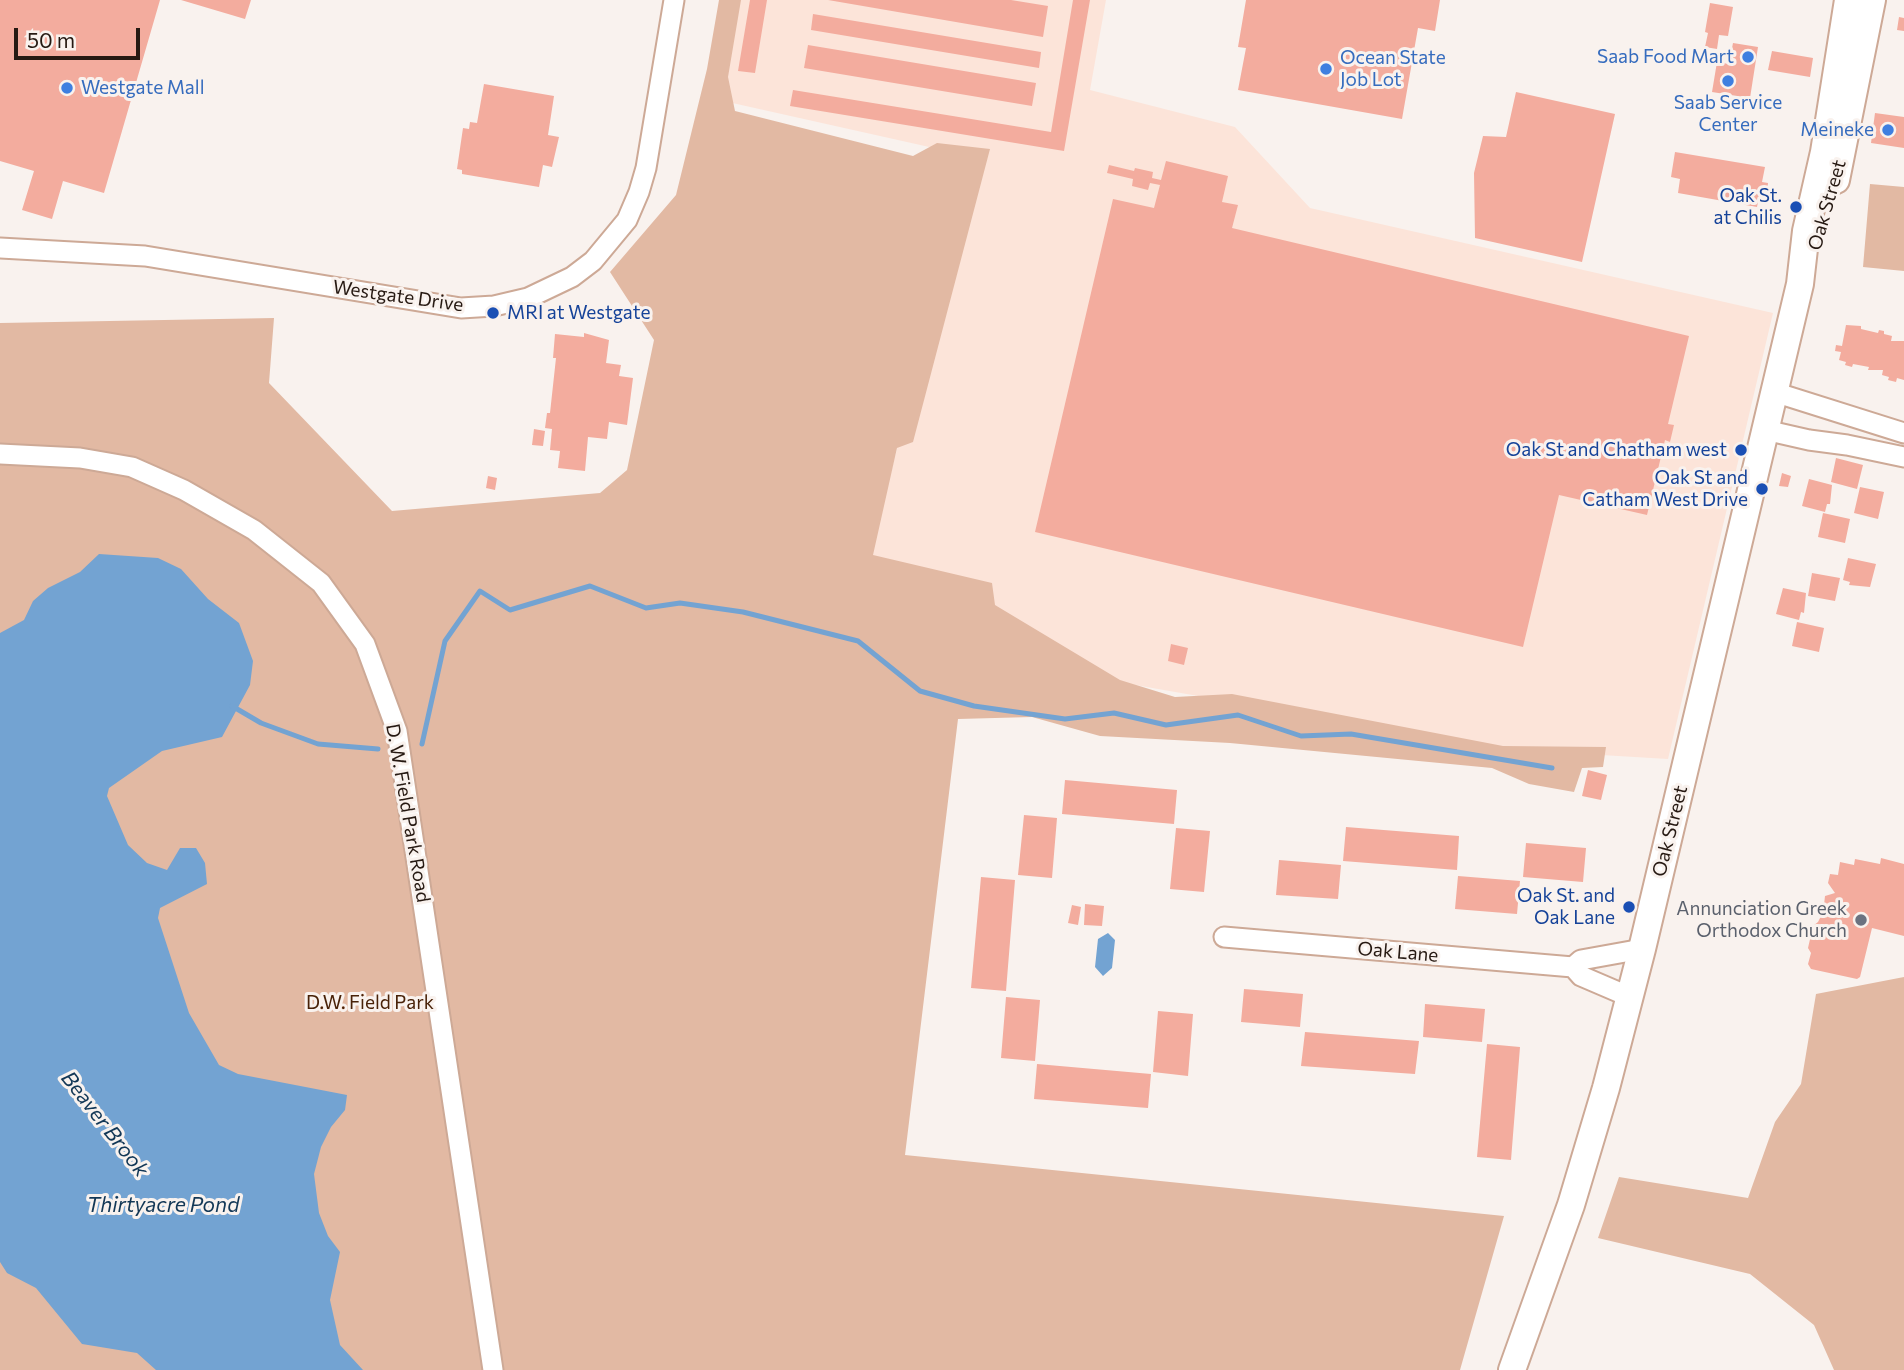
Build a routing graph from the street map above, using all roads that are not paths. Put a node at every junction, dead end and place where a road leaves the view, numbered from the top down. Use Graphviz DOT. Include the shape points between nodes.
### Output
graph roads {
  1 [pos="674,0"];
  2 [pos="1848,0"];
  3 [pos="1872,0"];
  4 [pos="0,248"];
  5 [pos="1800,284"];
  6 [pos="1774,392"];
  7 [pos="1765,430"];
  8 [pos="1904,433"];
  9 [pos="0,454"];
  10 [pos="1904,457"];
  11 [pos="1224,937"];
  12 [pos="1642,949"];
  13 [pos="1573,967"];
  14 [pos="1630,997"];
  15 [pos="493,1370"];
  16 [pos="1512,1370"];
  1 -- 4 [label="street, Westgate Drive" via="646,168 627,220 593,261 572,277 528,298 461,308 145,256"];
  2 -- 5 [label="main road, Oak Street"];
  3 -- 5 [label="main road, Oak Street" via="1825,226"];
  5 -- 6 [label="main road, Oak Street"];
  6 -- 7 [label="main road, Oak Street"];
  6 -- 8 [label="street"];
  7 -- 10 [label="street"];
  7 -- 12 [label="main road, Oak Street"];
  9 -- 15 [label="street, D. W. Field Park Road" via="80,458 132,467 184,489 254,530 321,583 365,644 397,730"];
  11 -- 13 [label="street, Oak Lane"];
  12 -- 13 [label="street, Oak Lane" via="1581,960"];
  12 -- 14 [label="main road, Oak Street"];
  13 -- 14 [label="street, Oak Lane" via="1581,976"];
  14 -- 16 [label="main road, Oak Street" via="1571,1205"];
}
